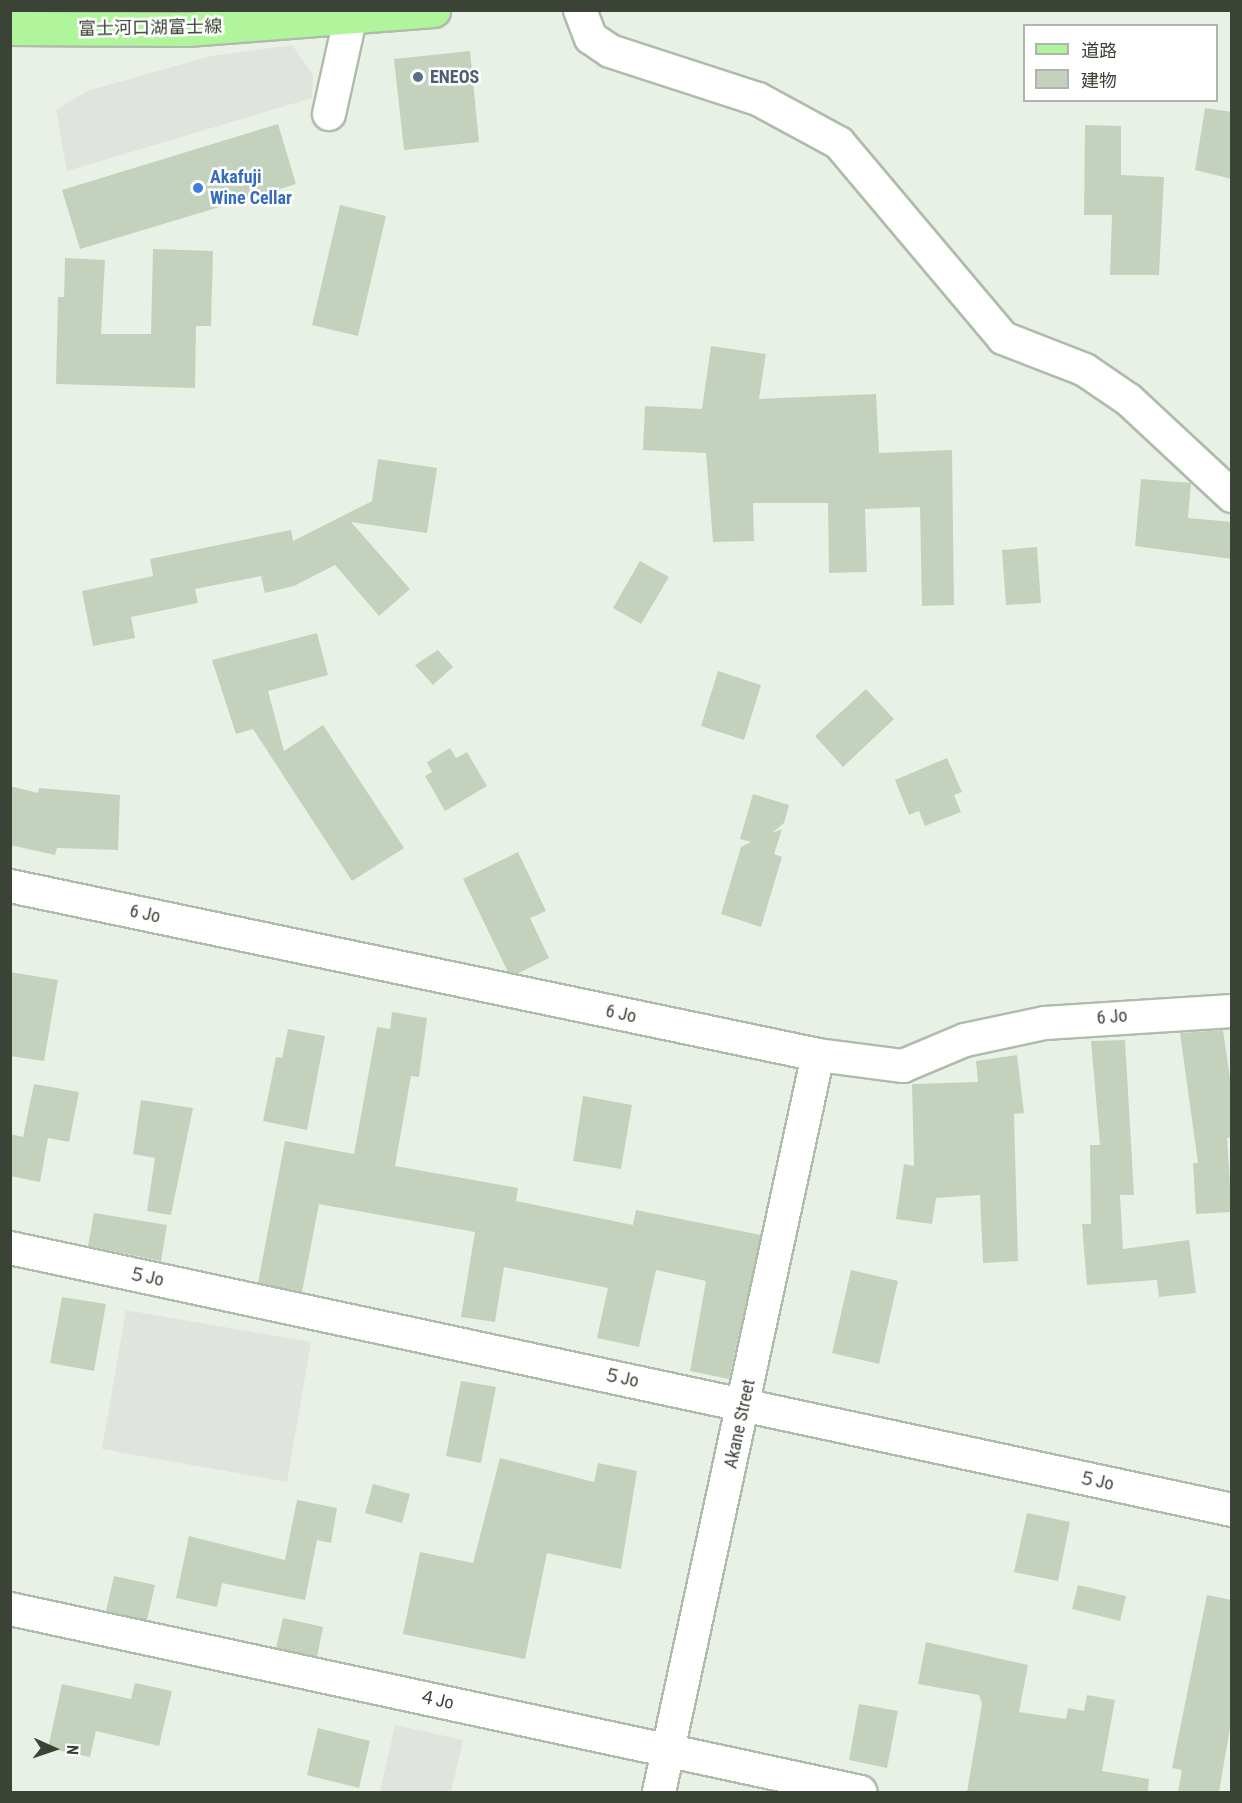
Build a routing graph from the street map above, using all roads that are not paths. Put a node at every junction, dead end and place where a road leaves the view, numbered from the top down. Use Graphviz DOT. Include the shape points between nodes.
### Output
graph roads {
  1 [pos="433,10"];
  2 [pos="580,10"];
  3 [pos="351,14"];
  4 [pos="10,28"];
  5 [pos="329,114"];
  6 [pos="1232,496"];
  7 [pos="10,886"];
  8 [pos="1232,1011"];
  9 [pos="818,1055"];
  10 [pos="10,1248"];
  11 [pos="745,1405"];
  12 [pos="1232,1510"];
  13 [pos="10,1609"];
  14 [pos="669,1749"];
  15 [pos="659,1792"];
  16 [pos="861,1792"];
  1 -- 3 [label="main road, 富士河口湖富士線"];
  2 -- 6 [label="street" via="591,38 610,51 758,99 839,143 1003,338 1085,370 1129,400"];
  3 -- 4 [label="main road, 富士河口湖富士線" via="187,29"];
  3 -- 5 [label="street"];
  7 -- 9 [label="street, 6 Jo"];
  8 -- 9 [label="street, 6 Jo" via="1045,1023 965,1040 903,1066"];
  9 -- 11 [label="street, Akane Street"];
  10 -- 11 [label="street, ５Jo"];
  11 -- 12 [label="street, ５Jo"];
  11 -- 14 [label="street, Akane Street"];
  13 -- 14 [label="street, ４Jo"];
  14 -- 15 [label="street, Akane Street"];
  14 -- 16 [label="street, ４Jo"];
}
